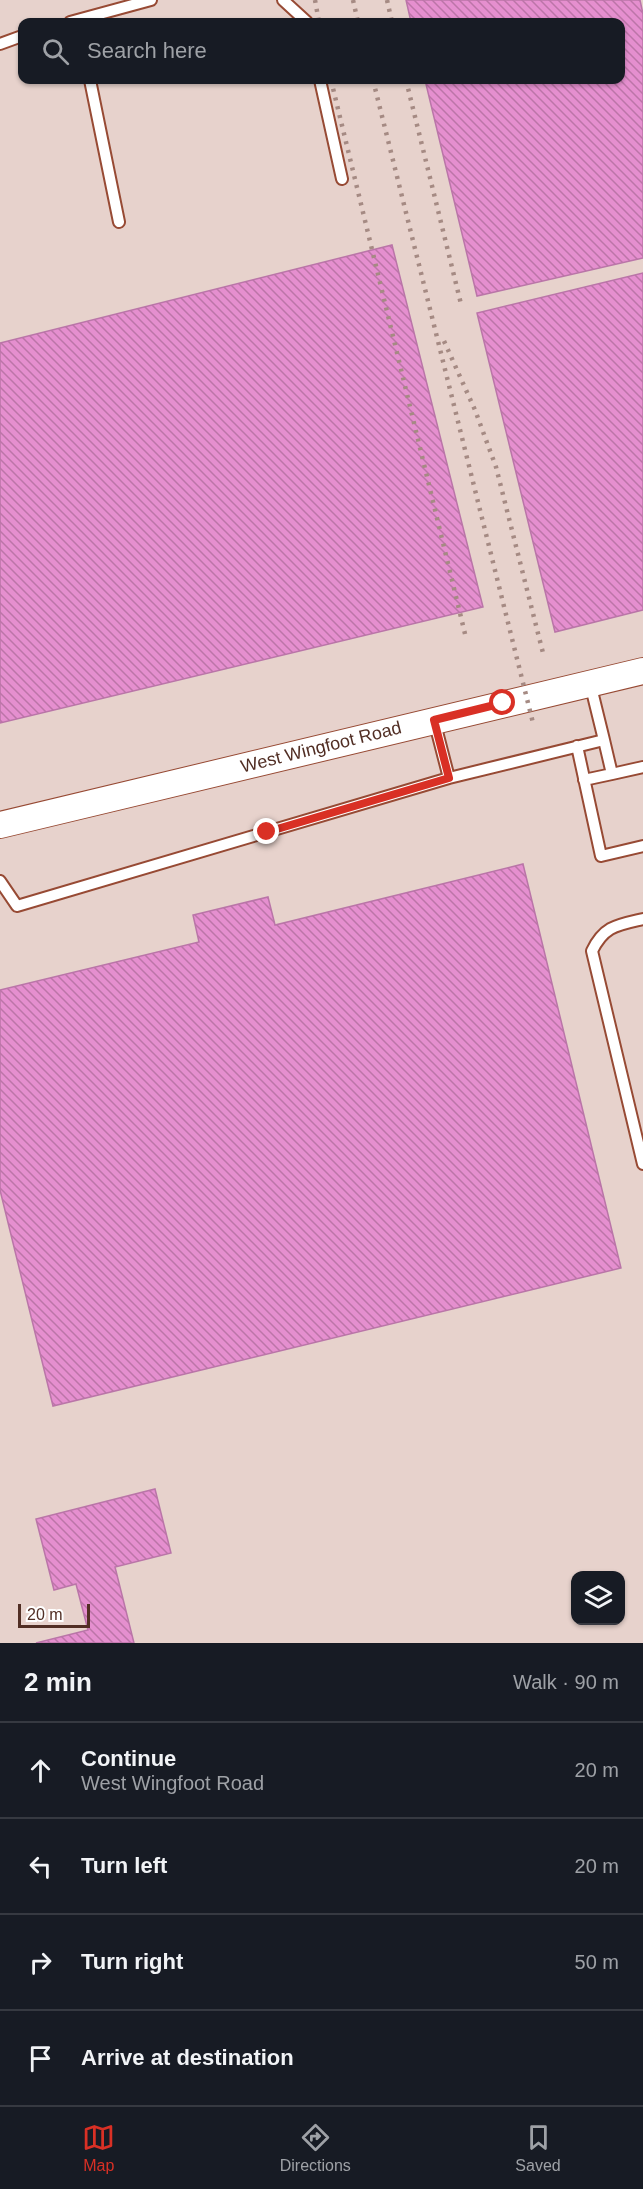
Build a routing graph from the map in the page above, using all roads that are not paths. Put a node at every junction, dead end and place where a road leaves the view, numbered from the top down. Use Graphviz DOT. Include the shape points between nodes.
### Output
graph roads {
  1 [pos="151,0"];
  2 [pos="283,0"];
  3 [pos="85,18"];
  4 [pos="303,18"];
  5 [pos="18,37"];
  6 [pos="0,44"];
  7 [pos="91,84"];
  8 [pos="321,84"];
  9 [pos="342,179"];
  10 [pos="119,222"];
  11 [pos="643,671"];
  12 [pos="590,683"];
  13 [pos="434,720"];
  14 [pos="604,740"];
  15 [pos="577,746"];
  16 [pos="643,767"];
  17 [pos="612,774"];
  18 [pos="449,778"];
  19 [pos="584,780"];
  20 [pos="0,825"];
  21 [pos="643,846"];
  22 [pos="0,881"];
  23 [pos="643,919"];
  24 [pos="643,1164"];
  1 -- 3 [label="lane"];
  2 -- 4 [label="lane"];
  5 -- 6 [label="lane"];
  7 -- 10 [label="lane"];
  8 -- 9 [label="lane"];
  11 -- 12 [label="street, West Wingfoot Road"];
  12 -- 13 [label="street, West Wingfoot Road"];
  12 -- 14 [label="lane"];
  13 -- 18 [label="lane"];
  13 -- 20 [label="street, West Wingfoot Road"];
  14 -- 15 [label="lane"];
  14 -- 17 [label="lane"];
  15 -- 18 [label="lane"];
  15 -- 19 [label="lane"];
  16 -- 17 [label="lane"];
  17 -- 19 [label="lane"];
  18 -- 22 [label="lane" via="17,906"];
  19 -- 21 [label="lane" via="601,856"];
  23 -- 24 [label="lane" via="615,925 598,938 592,951"];
}
